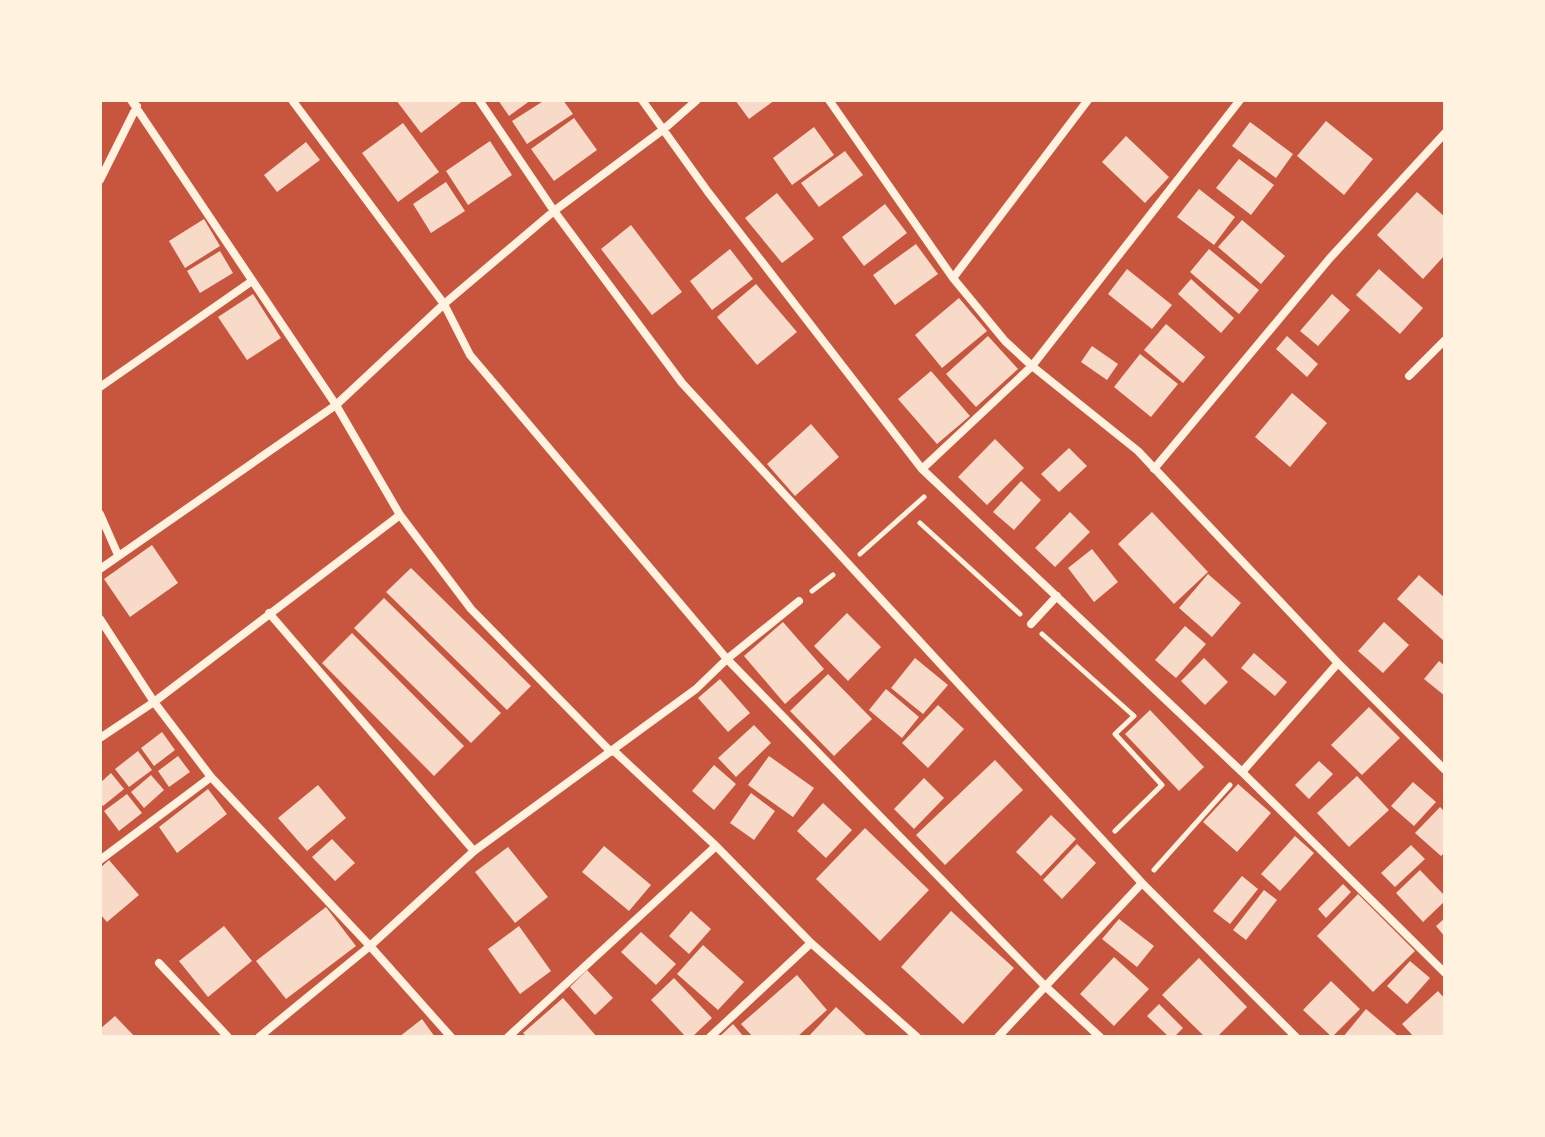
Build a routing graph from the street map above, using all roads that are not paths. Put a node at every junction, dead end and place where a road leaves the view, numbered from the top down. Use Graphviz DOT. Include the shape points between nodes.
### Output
graph roads {
  1 [pos="292,100"];
  2 [pos="479,100"];
  3 [pos="642,100"];
  4 [pos="697,100"];
  5 [pos="829,100"];
  6 [pos="1088,100"];
  7 [pos="1240,100"];
  8 [pos="134,103"];
  9 [pos="664,129"];
  10 [pos="1445,133"];
  11 [pos="100,180"];
  12 [pos="554,211"];
  13 [pos="953,278"];
  14 [pos="252,281"];
  15 [pos="444,304"];
  16 [pos="1445,340"];
  17 [pos="1032,366"];
  18 [pos="1409,376"];
  19 [pos="100,387"];
  20 [pos="336,405"];
  21 [pos="922,469"];
  22 [pos="1154,469"];
  23 [pos="100,514"];
  24 [pos="400,515"];
  25 [pos="118,555"];
  26 [pos="100,569"];
  27 [pos="1057,596"];
  28 [pos="799,601"];
  29 [pos="269,613"];
  30 [pos="100,619"];
  31 [pos="1031,624"];
  32 [pos="727,659"];
  33 [pos="1338,663"];
  34 [pos="154,702"];
  35 [pos="100,738"];
  36 [pos="612,751"];
  37 [pos="1445,770"];
  38 [pos="1242,772"];
  39 [pos="211,777"];
  40 [pos="716,846"];
  41 [pos="474,851"];
  42 [pos="100,860"];
  43 [pos="1142,883"];
  44 [pos="811,943"];
  45 [pos="370,946"];
  46 [pos="159,963"];
  47 [pos="1445,973"];
  48 [pos="1045,986"];
  49 [pos="913,1036"];
  50 [pos="228,1037"];
  51 [pos="259,1037"];
  52 [pos="451,1037"];
  53 [pos="508,1037"];
  54 [pos="710,1037"];
  55 [pos="998,1037"];
  56 [pos="1100,1037"];
  57 [pos="1296,1037"];
  1 -- 15 [label="street"];
  2 -- 12 [label="street"];
  3 -- 9 [label="street"];
  4 -- 9 [label="street"];
  5 -- 13 [label="street"];
  6 -- 13 [label="street"];
  7 -- 17 [label="street"];
  8 -- 11 [label="street"];
  8 -- 14 [label="street"];
  9 -- 12 [label="street"];
  9 -- 21 [label="street"];
  10 -- 22 [label="street" via="1330,258"];
  12 -- 15 [label="street"];
  12 -- 43 [label="street" via="682,383"];
  13 -- 17 [label="street"];
  14 -- 19 [label="street"];
  14 -- 20 [label="street"];
  15 -- 20 [label="street"];
  15 -- 32 [label="street" via="470,355"];
  16 -- 18 [label="street"];
  17 -- 21 [label="street"];
  17 -- 22 [label="street"];
  20 -- 24 [label="street"];
  20 -- 25 [label="street"];
  21 -- 27 [label="street"];
  22 -- 33 [label="street"];
  23 -- 25 [label="street"];
  24 -- 29 [label="street"];
  24 -- 36 [label="street" via="471,609"];
  25 -- 26 [label="street"];
  27 -- 31 [label="street"];
  27 -- 38 [label="street"];
  28 -- 32 [label="street"];
  29 -- 34 [label="street"];
  29 -- 41 [label="street"];
  30 -- 34 [label="street"];
  32 -- 36 [label="street" via="696,689"];
  32 -- 48 [label="street"];
  33 -- 37 [label="street"];
  33 -- 38 [label="street"];
  34 -- 35 [label="street"];
  34 -- 39 [label="street"];
  36 -- 40 [label="street"];
  36 -- 41 [label="street"];
  38 -- 47 [label="street"];
  39 -- 42 [label="street"];
  39 -- 45 [label="street"];
  40 -- 44 [label="street"];
  40 -- 53 [label="street"];
  41 -- 45 [label="street"];
  43 -- 48 [label="street"];
  43 -- 57 [label="street"];
  44 -- 49 [label="street"];
  44 -- 54 [label="street"];
  45 -- 51 [label="street"];
  45 -- 52 [label="street"];
  46 -- 50 [label="street"];
  48 -- 55 [label="street"];
  48 -- 56 [label="street"];
}
